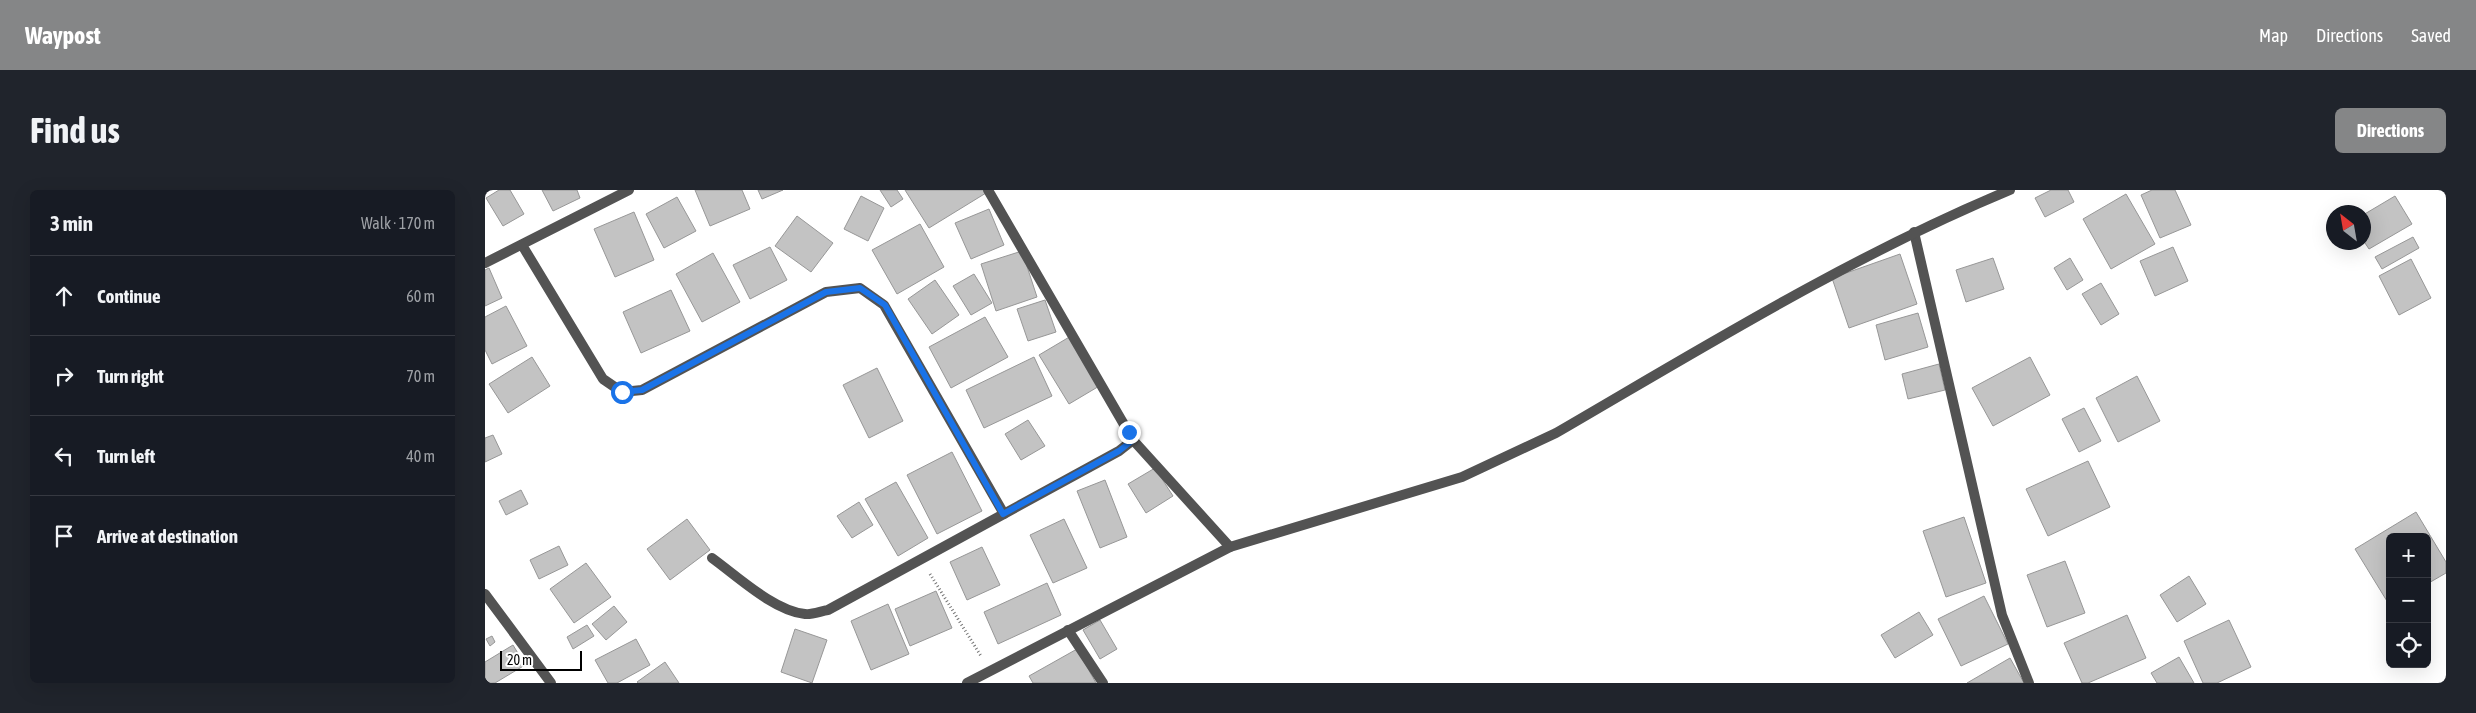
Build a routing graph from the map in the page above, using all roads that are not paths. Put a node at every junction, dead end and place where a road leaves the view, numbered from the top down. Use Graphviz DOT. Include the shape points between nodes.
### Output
graph roads {
  1 [pos="629,190"];
  2 [pos="988,190"];
  3 [pos="2010,190"];
  4 [pos="1914,232"];
  5 [pos="522,245"];
  6 [pos="485,263"];
  7 [pos="1133,440"];
  8 [pos="1003,514"];
  9 [pos="1229,546"];
  10 [pos="712,558"];
  11 [pos="485,594"];
  12 [pos="1069,630"];
  13 [pos="551,683"];
  14 [pos="967,683"];
  15 [pos="1103,683"];
  16 [pos="2029,683"];
  1 -- 5 [label="street"];
  2 -- 7 [label="street"];
  3 -- 4 [label="street"];
  4 -- 9 [label="street" via="1717,340 1556,434 1509,457 1461,477"];
  4 -- 16 [label="street" via="2001,615"];
  5 -- 6 [label="street"];
  5 -- 8 [label="street" via="603,379 622,392 642,390 826,292 860,288 885,305"];
  7 -- 8 [label="street" via="1119,451"];
  7 -- 9 [label="street"];
  8 -- 10 [label="street" via="828,610 807,615 786,610"];
  9 -- 12 [label="street"];
  11 -- 13 [label="street"];
  12 -- 14 [label="street"];
  12 -- 15 [label="street"];
}
